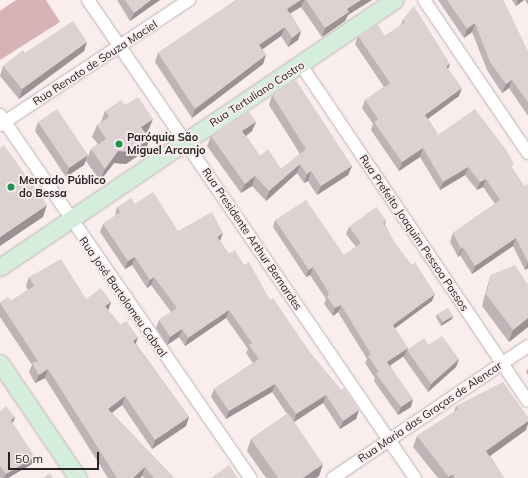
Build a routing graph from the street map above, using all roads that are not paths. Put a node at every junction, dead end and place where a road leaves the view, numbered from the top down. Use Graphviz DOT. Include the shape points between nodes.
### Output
graph roads {
  1 [pos="88,0"];
  2 [pos="189,0"];
  3 [pos="394,0"];
  4 [pos="424,0"];
  5 [pos="120,48"];
  6 [pos="301,65"];
  7 [pos="2,121"];
  8 [pos="185,141"];
  9 [pos="528,153"];
  10 [pos="69,220"];
  11 [pos="0,267"];
  12 [pos="528,346"];
  13 [pos="0,363"];
  14 [pos="502,363"];
  15 [pos="528,401"];
  16 [pos="390,439"];
  17 [pos="78,478"];
  18 [pos="250,478"];
  19 [pos="333,478"];
  20 [pos="415,478"];
  1 -- 5 [label="street, Rua Presidente Arthur Bernardes"];
  2 -- 5 [label="street, Rua Renato de Souza Maciel"];
  3 -- 6 [label="street, Rua Tertuliano Castro"];
  4 -- 9 [label="street"];
  5 -- 7 [label="street, Rua Renato de Souza Maciel"];
  5 -- 8 [label="street, Rua Presidente Arthur Bernardes"];
  6 -- 8 [label="street, Rua Tertuliano Castro"];
  6 -- 14 [label="street, Rua Prefeito Joaquim Pessoa Passos"];
  7 -- 10 [label="street, Rua José Bartolomeu Cabral"];
  8 -- 10 [label="street, Rua Tertuliano Castro"];
  8 -- 16 [label="street, Rua Presidente Arthur Bernardes"];
  10 -- 11 [label="street, Rua Tertuliano Castro"];
  10 -- 18 [label="street, Rua José Bartolomeu Cabral"];
  12 -- 14 [label="street, Rua Maria das Graças de Alencar"];
  13 -- 17 [label="street"];
  14 -- 15 [label="street, Rua Prefeito Joaquim Pessoa Passos"];
  14 -- 16 [label="street, Rua Maria das Graças de Alencar"];
  16 -- 19 [label="street, Rua Maria das Graças de Alencar"];
  16 -- 20 [label="street, Rua Presidente Arthur Bernardes"];
}
